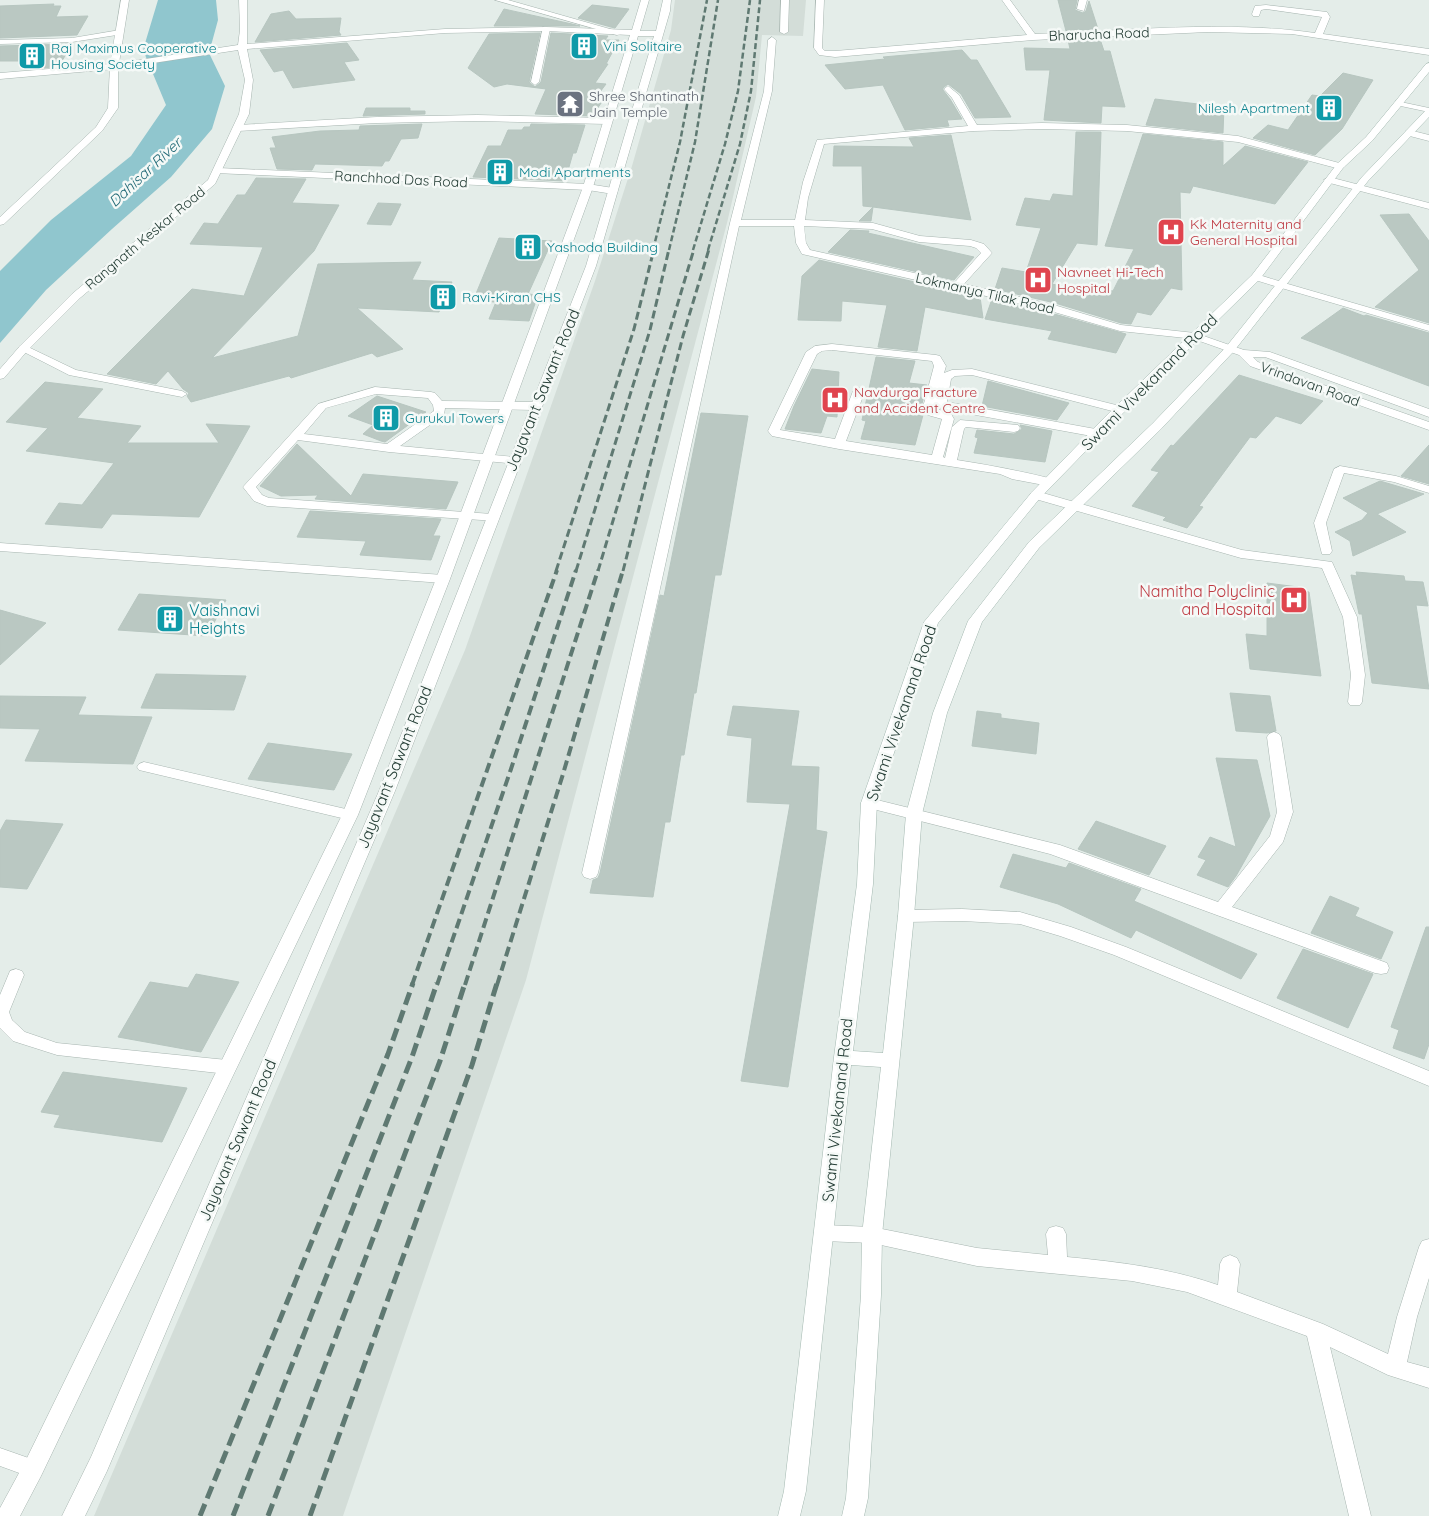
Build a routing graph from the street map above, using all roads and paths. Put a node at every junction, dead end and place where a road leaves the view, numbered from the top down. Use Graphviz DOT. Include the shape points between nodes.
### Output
graph roads {
  1 [pos="125,0"];
  2 [pos="243,0"];
  3 [pos="499,0"];
  4 [pos="645,0"];
  5 [pos="667,0"];
  6 [pos="785,0"];
  7 [pos="820,0"];
  8 [pos="1006,0"];
  9 [pos="1083,0"];
  10 [pos="1081,9"];
  11 [pos="1256,14"];
  12 [pos="546,28"];
  13 [pos="120,32"];
  14 [pos="784,32"];
  15 [pos="620,33"];
  16 [pos="634,34"];
  17 [pos="659,34"];
  18 [pos="1318,36"];
  19 [pos="1033,37"];
  20 [pos="772,40"];
  21 [pos="0,42"];
  22 [pos="242,47"];
  23 [pos="1429,52"];
  24 [pos="114,66"];
  25 [pos="1429,66"];
  26 [pos="0,76"];
  27 [pos="534,82"];
  28 [pos="948,89"];
  29 [pos="1399,103"];
  30 [pos="1429,111"];
  31 [pos="607,121"];
  32 [pos="238,128"];
  33 [pos="974,128"];
  34 [pos="1409,133"];
  35 [pos="1429,138"];
  36 [pos="218,171"];
  37 [pos="1335,172"];
  38 [pos="1362,183"];
  39 [pos="588,187"];
  40 [pos="614,191"];
  41 [pos="1429,196"];
  42 [pos="1429,206"];
  43 [pos="0,222"];
  44 [pos="735,223"];
  45 [pos="800,223"];
  46 [pos="1256,277"];
  47 [pos="958,285"];
  48 [pos="1281,285"];
  49 [pos="1429,328"];
  50 [pos="1195,336"];
  51 [pos="24,348"];
  52 [pos="1236,351"];
  53 [pos="0,376"];
  54 [pos="859,391"];
  55 [pos="182,394"];
  56 [pos="439,404"];
  57 [pos="507,405"];
  58 [pos="536,406"];
  59 [pos="1120,409"];
  60 [pos="1429,413"];
  61 [pos="1429,426"];
  62 [pos="1095,435"];
  63 [pos="295,436"];
  64 [pos="839,445"];
  65 [pos="389,448"];
  66 [pos="488,459"];
  67 [pos="514,461"];
  68 [pos="936,461"];
  69 [pos="950,463"];
  70 [pos="1052,478"];
  71 [pos="1429,490"];
  72 [pos="1036,496"];
  73 [pos="1075,507"];
  74 [pos="466,517"];
  75 [pos="492,518"];
  76 [pos="0,547"];
  77 [pos="1326,551"];
  78 [pos="443,579"];
  79 [pos="1355,702"];
  80 [pos="1274,738"];
  81 [pos="144,768"];
  82 [pos="869,803"];
  83 [pos="914,814"];
  84 [pos="350,815"];
  85 [pos="590,874"];
  86 [pos="1222,909"];
  87 [pos="906,916"];
  88 [pos="1381,968"];
  89 [pos="16,975"];
  90 [pos="843,1057"];
  91 [pos="891,1062"];
  92 [pos="227,1067"];
  93 [pos="1429,1079"];
  94 [pos="824,1233"];
  95 [pos="1056,1234"];
  96 [pos="872,1235"];
  97 [pos="1429,1247"];
  98 [pos="1230,1264"];
  99 [pos="1058,1265"];
  100 [pos="1228,1297"];
  101 [pos="1316,1330"];
  102 [pos="1395,1368"];
  103 [pos="1429,1378"];
  104 [pos="0,1457"];
  105 [pos="33,1469"];
  106 [pos="8,1516"];
  107 [pos="73,1516"];
  108 [pos="789,1516"];
  109 [pos="852,1516"];
  110 [pos="1360,1516"];
  1 -- 13 [label="street"];
  2 -- 22 [label="street, Rangnath Keskar Road"];
  3 -- 15 [label="street"];
  4 -- 16 [label="street"];
  5 -- 17 [label="street, Jayavant Sawant Road"];
  6 -- 14 [label="lane"];
  7 -- 19 [label="street, Bharucha Road" via="818,48 822,53"];
  8 -- 19 [label="street"];
  9 -- 10 [label="street"];
  11 -- 18 [label="street" via="1262,8 1324,14 1326,17"];
  12 -- 15 [label="street"];
  12 -- 22 [label="street" via="445,31"];
  12 -- 27 [label="street"];
  13 -- 21 [label="lane" via="72,40"];
  13 -- 24 [label="street"];
  15 -- 16 [label="street"];
  16 -- 17 [label="street"];
  16 -- 31 [label="street"];
  17 -- 40 [label="street, Jayavant Sawant Road"];
  18 -- 19 [label="street, Bharucha Road" via="1292,32 1208,30"];
  18 -- 23 [label="street, Bharucha Road"];
  20 -- 44 [label="street" via="768,92"];
  22 -- 24 [label="street"];
  22 -- 32 [label="street, Rangnath Keskar Road" via="249,80 244,114"];
  24 -- 26 [label="street"];
  24 -- 43 [label="street" via="113,108 99,129"];
  25 -- 29 [label="street, Swami Vivekanand Road"];
  28 -- 33 [label="street"];
  29 -- 30 [label="lane"];
  29 -- 37 [label="street, Swami Vivekanand Road"];
  30 -- 34 [label="street, Swami Vivekanand Road"];
  31 -- 32 [label="street" via="468,118"];
  31 -- 39 [label="street"];
  32 -- 36 [label="street, Rangnath Keskar Road"];
  33 -- 37 [label="street" via="1127,128 1204,134 1238,139"];
  33 -- 45 [label="street, Lokmanya Tilak Road" via="820,142 804,196"];
  34 -- 35 [label="lane"];
  34 -- 38 [label="street, Swami Vivekanand Road"];
  36 -- 39 [label="street, Ranchhod Das Road"];
  36 -- 51 [label="street, Rangnath Keskar Road" via="212,182 76,296"];
  37 -- 38 [label="street"];
  37 -- 46 [label="street, Swami Vivekanand Road"];
  38 -- 41 [label="street"];
  38 -- 42 [label="street"];
  38 -- 48 [label="street, Swami Vivekanand Road"];
  39 -- 40 [label="street, Ranchhod Das Road"];
  39 -- 57 [label="street, Jayavant Sawant Road"];
  40 -- 58 [label="street, Jayavant Sawant Road" via="591,266"];
  44 -- 45 [label="street"];
  44 -- 85 [label="street"];
  45 -- 47 [label="street, Lokmanya Tilak Road" via="800,242 806,252"];
  45 -- 47 [label="street" via="873,226 914,237 971,243 985,249 987,253"];
  46 -- 48 [label="street"];
  46 -- 50 [label="street, Swami Vivekanand Road"];
  47 -- 50 [label="street, Lokmanya Tilak Road" via="1120,328"];
  48 -- 49 [label="lane"];
  48 -- 52 [label="street, Swami Vivekanand Road"];
  50 -- 52 [label="street, Vrindavan Road"];
  50 -- 59 [label="street, Swami Vivekanand Road"];
  51 -- 53 [label="street, Rangnath Keskar Road"];
  51 -- 55 [label="lane" via="74,373"];
  52 -- 60 [label="street" via="1266,354"];
  52 -- 61 [label="street, Vrindavan Road" via="1254,364"];
  52 -- 73 [label="street, Swami Vivekanand Road"];
  54 -- 64 [label="street"];
  56 -- 57 [label="street"];
  56 -- 63 [label="street" via="431,395 375,390 322,406"];
  56 -- 65 [label="street" via="440,412"];
  57 -- 58 [label="street"];
  57 -- 66 [label="street, Jayavant Sawant Road"];
  58 -- 67 [label="street, Jayavant Sawant Road"];
  59 -- 62 [label="street, Swami Vivekanand Road"];
  59 -- 62 [label="street" via="972,372 952,373 946,377 940,401 943,406"];
  62 -- 69 [label="street" via="964,423 958,427"];
  62 -- 70 [label="street, Swami Vivekanand Road"];
  63 -- 65 [label="street"];
  63 -- 74 [label="street" via="249,487 258,498 267,502"];
  64 -- 68 [label="street"];
  64 -- 68 [label="street" via="780,435 774,431 812,352 832,347 930,356 936,358 940,366 928,411 948,419"];
  65 -- 66 [label="street"];
  66 -- 67 [label="street"];
  66 -- 74 [label="street, Jayavant Sawant Road"];
  67 -- 75 [label="street, Jayavant Sawant Road"];
  68 -- 69 [label="street"];
  69 -- 70 [label="street" via="1012,475"];
  70 -- 72 [label="street, Swami Vivekanand Road"];
  71 -- 77 [label="lane" via="1413,483 1340,469 1320,523"];
  72 -- 73 [label="street"];
  72 -- 82 [label="street, Swami Vivekanand Road" via="931,622"];
  73 -- 79 [label="street" via="1241,554 1327,565 1350,617 1358,676"];
  73 -- 83 [label="street, Swami Vivekanand Road" via="1034,546 975,622 940,713"];
  74 -- 75 [label="street"];
  74 -- 78 [label="street, Jayavant Sawant Road"];
  75 -- 107 [label="street, Jayavant Sawant Road" via="387,791 99,1464"];
  76 -- 78 [label="street"];
  78 -- 84 [label="street, Jayavant Sawant Road"];
  80 -- 86 [label="street" via="1285,812 1278,838"];
  81 -- 84 [label="lane"];
  82 -- 83 [label="street"];
  82 -- 90 [label="street, Swami Vivekanand Road" via="865,884"];
  83 -- 86 [label="street" via="1054,849"];
  83 -- 87 [label="street, Swami Vivekanand Road"];
  84 -- 92 [label="street, Jayavant Sawant Road"];
  86 -- 88 [label="street"];
  87 -- 91 [label="street, Swami Vivekanand Road"];
  87 -- 93 [label="street" via="1020,918 1064,931 1120,951"];
  89 -- 92 [label="lane" via="1,1012 5,1023 19,1037 57,1049"];
  90 -- 91 [label="street"];
  90 -- 94 [label="street, Swami Vivekanand Road"];
  91 -- 96 [label="street, Swami Vivekanand Road"];
  92 -- 105 [label="street, Jayavant Sawant Road"];
  94 -- 96 [label="street"];
  94 -- 108 [label="street, Swami Vivekanand Road" via="796,1492"];
  95 -- 99 [label="street"];
  96 -- 99 [label="street" via="977,1258"];
  96 -- 109 [label="street, Swami Vivekanand Road" via="857,1498"];
  97 -- 102 [label="street"];
  98 -- 100 [label="street"];
  99 -- 100 [label="street" via="1132,1272 1187,1283"];
  100 -- 101 [label="street"];
  101 -- 102 [label="street"];
  101 -- 110 [label="street"];
  102 -- 103 [label="street"];
  104 -- 105 [label="lane"];
  105 -- 106 [label="street, Jayavant Sawant Road"];
}
